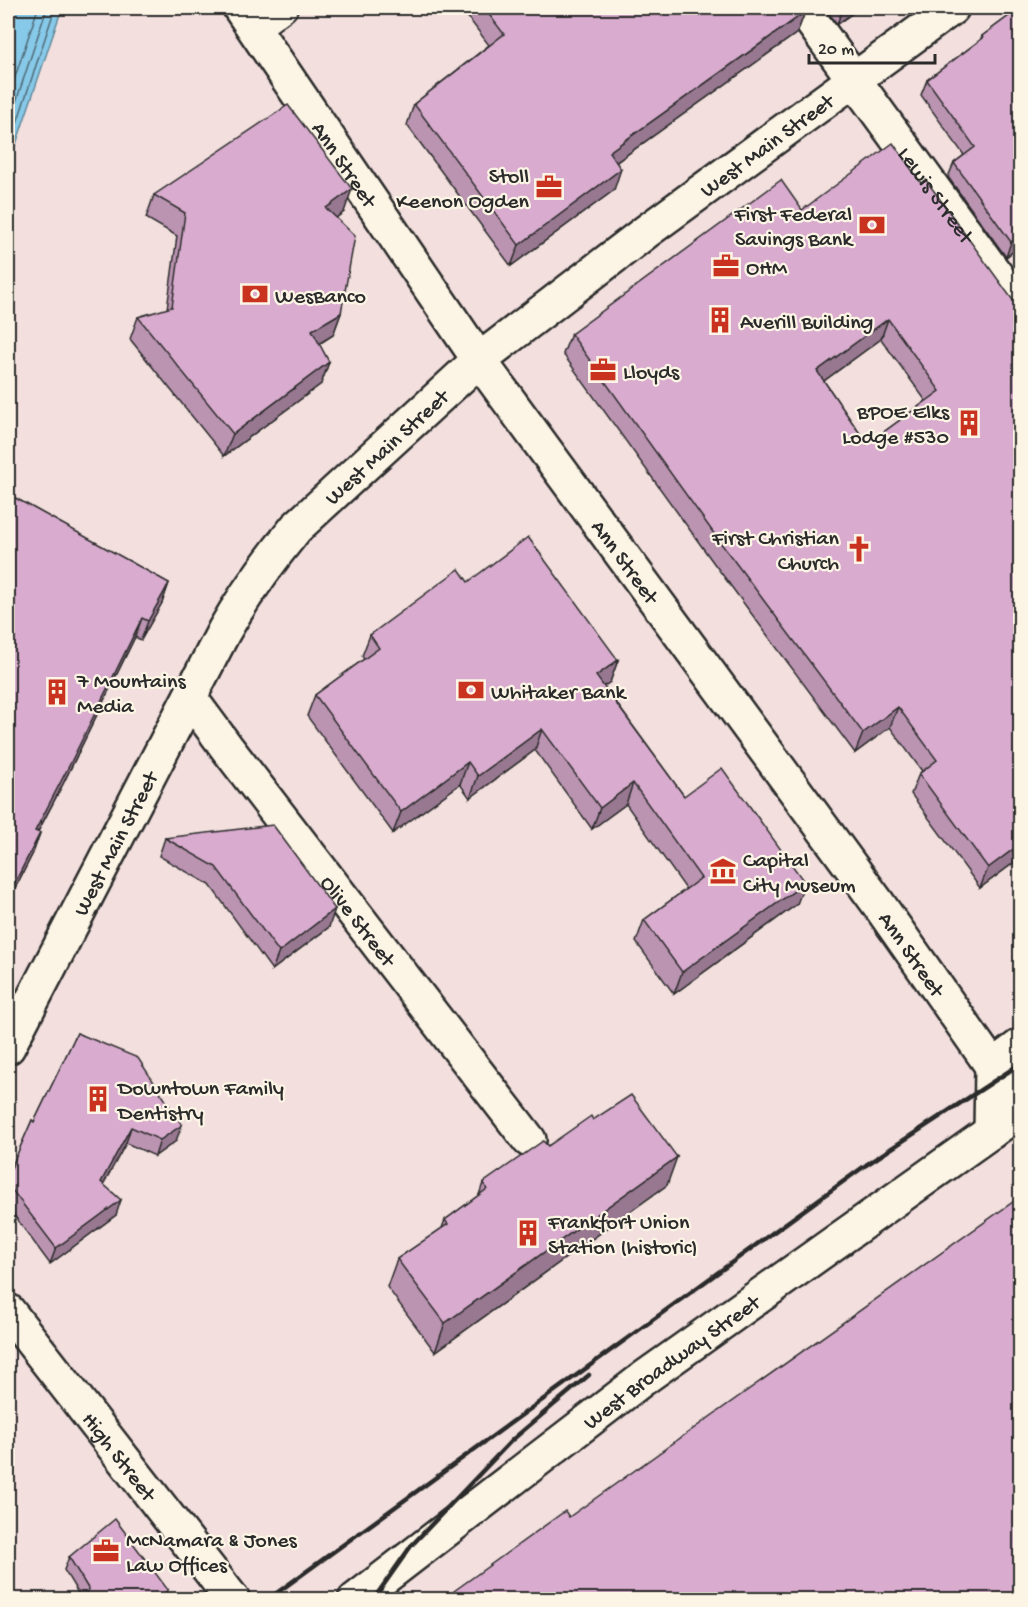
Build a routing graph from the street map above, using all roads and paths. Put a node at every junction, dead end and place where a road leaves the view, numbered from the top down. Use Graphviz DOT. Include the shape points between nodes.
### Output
graph roads {
  1 [pos="284,8"];
  2 [pos="802,8"];
  3 [pos="952,8"];
  4 [pos="248,18"];
  5 [pos="854,79"];
  6 [pos="1020,308"];
  7 [pos="478,360"];
  8 [pos="190,698"];
  9 [pos="1020,1046"];
  10 [pos="8,1047"];
  11 [pos="992,1067"];
  12 [pos="1020,1108"];
  13 [pos="991,1132"];
  14 [pos="529,1140"];
  15 [pos="8,1311"];
  16 [pos="233,1599"];
  17 [pos="355,1599"];
  1 -- 4 [label="lane"];
  2 -- 5 [label="main road, Lewis Street"];
  3 -- 5 [label="main road, West Main Street"];
  4 -- 7 [label="main road, Ann Street"];
  5 -- 6 [label="main road, Lewis Street"];
  5 -- 7 [label="main road, West Main Street"];
  7 -- 8 [label="main road, West Main Street" via="296,528 246,594"];
  7 -- 11 [label="main road, Ann Street" via="877,902"];
  8 -- 10 [label="main road, West Main Street"];
  8 -- 14 [label="main road, Olive Street"];
  9 -- 11 [label="main road"];
  11 -- 12 [label="main road, Ann Street"];
  11 -- 13 [label="main road"];
  12 -- 13 [label="main road, West Broadway Street"];
  13 -- 17 [label="main road, West Broadway Street" via="644,1378"];
  15 -- 16 [label="main road, High Street"];
}
